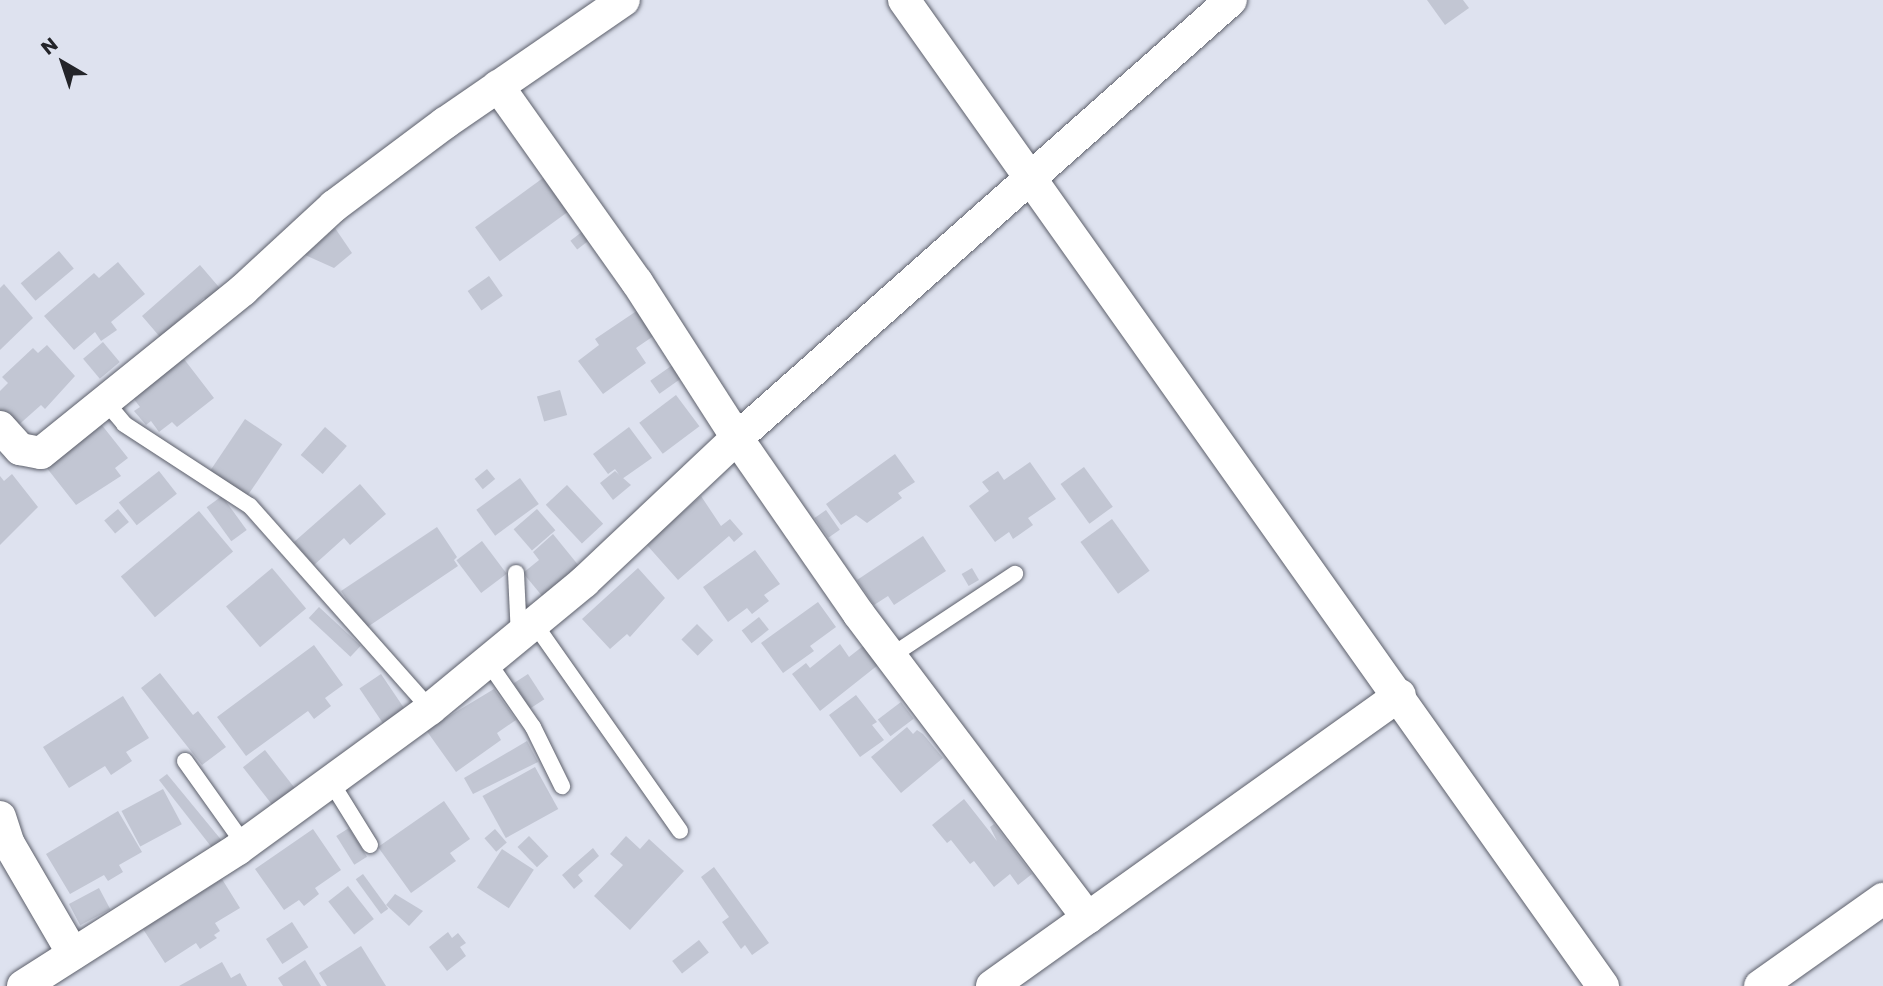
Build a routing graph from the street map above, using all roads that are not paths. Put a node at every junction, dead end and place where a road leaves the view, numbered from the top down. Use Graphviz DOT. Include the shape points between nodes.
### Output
graph roads {
  1 [pos="624,0"];
  2 [pos="904,0"];
  3 [pos="1231,0"];
  4 [pos="498,86"];
  5 [pos="1030,179"];
  6 [pos="105,401"];
  7 [pos="0,427"];
  8 [pos="737,438"];
  9 [pos="516,573"];
  10 [pos="1015,574"];
  11 [pos="527,629"];
  12 [pos="891,656"];
  13 [pos="488,662"];
  14 [pos="1400,695"];
  15 [pos="430,709"];
  16 [pos="185,761"];
  17 [pos="331,782"];
  18 [pos="562,786"];
  19 [pos="0,817"];
  20 [pos="680,831"];
  21 [pos="244,844"];
  22 [pos="370,845"];
  23 [pos="1883,899"];
  24 [pos="1088,918"];
  25 [pos="73,954"];
  26 [pos="23,986"];
  27 [pos="992,986"];
  28 [pos="1603,986"];
  29 [pos="1760,986"];
  1 -- 4 [label="street"];
  2 -- 5 [label="street"];
  3 -- 5 [label="street"];
  4 -- 6 [label="street" via="334,206 243,290"];
  4 -- 8 [label="street" via="637,282"];
  5 -- 8 [label="street"];
  5 -- 14 [label="street"];
  6 -- 7 [label="street" via="41,453 20,449"];
  6 -- 15 [label="lane" via="124,424 250,506"];
  8 -- 11 [label="street"];
  8 -- 12 [label="street"];
  9 -- 11 [label="lane"];
  10 -- 12 [label="lane"];
  11 -- 13 [label="street"];
  11 -- 20 [label="lane"];
  12 -- 24 [label="street"];
  13 -- 15 [label="street"];
  13 -- 18 [label="lane" via="533,727"];
  14 -- 24 [label="street"];
  14 -- 28 [label="street"];
  15 -- 17 [label="street"];
  16 -- 21 [label="lane"];
  17 -- 21 [label="street"];
  17 -- 22 [label="lane"];
  19 -- 25 [label="street" via="9,844"];
  21 -- 25 [label="street"];
  23 -- 29 [label="street"];
  24 -- 27 [label="street"];
  25 -- 26 [label="street"];
}
